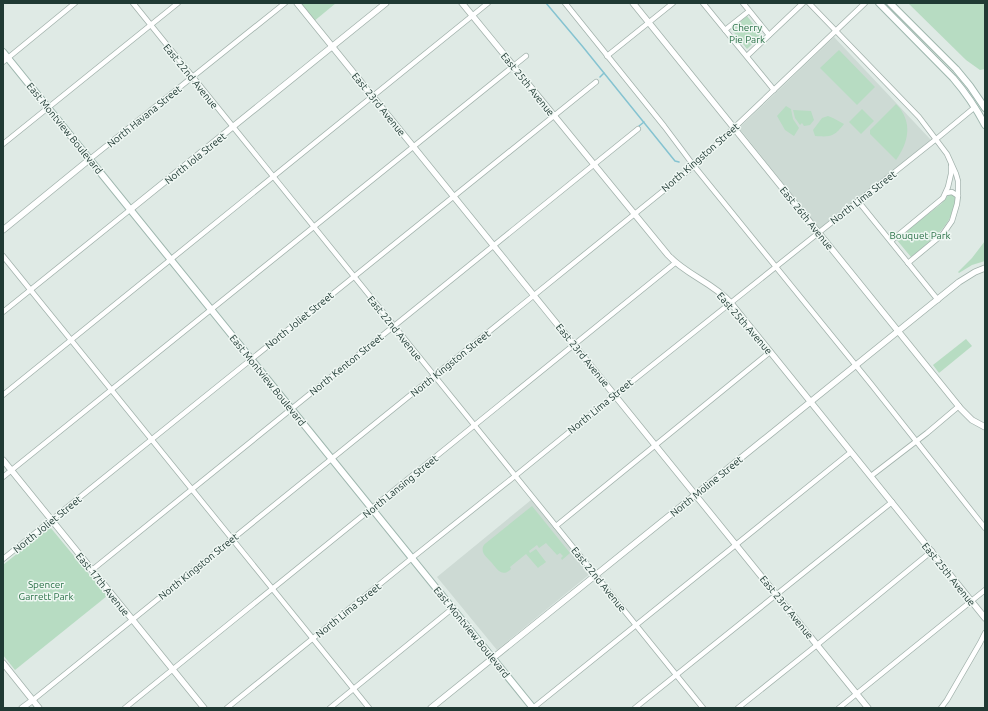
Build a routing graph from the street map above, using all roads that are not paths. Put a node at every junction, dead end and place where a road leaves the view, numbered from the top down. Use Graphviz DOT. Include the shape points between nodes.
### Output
graph roads {
  1 [pos="75,3"];
  2 [pos="133,3"];
  3 [pos="178,3"];
  4 [pos="285,3"];
  5 [pos="297,3"];
  6 [pos="386,3"];
  7 [pos="462,3"];
  8 [pos="488,3"];
  9 [pos="565,3"];
  10 [pos="633,3"];
  11 [pos="673,3"];
  12 [pos="703,3"];
  13 [pos="743,3"];
  14 [pos="803,3"];
  15 [pos="809,3"];
  16 [pos="865,3"];
  17 [pos="879,3"];
  18 [pos="890,3"];
  19 [pos="749,10"];
  20 [pos="473,16"];
  21 [pos="649,22"];
  22 [pos="151,25"];
  23 [pos="725,30"];
  24 [pos="836,31"];
  25 [pos="769,35"];
  26 [pos="332,46"];
  27 [pos="3,52"];
  28 [pos="526,56"];
  29 [pos="607,56"];
  30 [pos="747,56"];
  31 [pos="6,60"];
  32 [pos="513,66"];
  33 [pos="192,77"];
  34 [pos="596,82"];
  35 [pos="774,90"];
  36 [pos="373,96"];
  37 [pos="975,107"];
  38 [pos="48,108"];
  39 [pos="985,108"];
  40 [pos="554,115"];
  41 [pos="985,125"];
  42 [pos="233,127"];
  43 [pos="734,128"];
  44 [pos="638,130"];
  45 [pos="936,139"];
  46 [pos="3,144"];
  47 [pos="413,146"];
  48 [pos="90,159"];
  49 [pos="950,161"];
  50 [pos="594,165"];
  51 [pos="694,166"];
  52 [pos="273,176"];
  53 [pos="946,193"];
  54 [pos="454,196"];
  55 [pos="958,196"];
  56 [pos="858,201"];
  57 [pos="131,209"];
  58 [pos="634,214"];
  59 [pos="314,227"];
  60 [pos="3,230"];
  61 [pos="818,232"];
  62 [pos="891,241"];
  63 [pos="494,246"];
  64 [pos="3,256"];
  65 [pos="171,259"];
  66 [pos="676,263"];
  67 [pos="908,263"];
  68 [pos="775,266"];
  69 [pos="985,268"];
  70 [pos="354,276"];
  71 [pos="30,290"];
  72 [pos="534,295"];
  73 [pos="938,300"];
  74 [pos="730,302"];
  75 [pos="211,309"];
  76 [pos="3,312"];
  77 [pos="394,326"];
  78 [pos="898,331"];
  79 [pos="71,340"];
  80 [pos="575,345"];
  81 [pos="770,352"];
  82 [pos="251,359"];
  83 [pos="856,365"];
  84 [pos="434,375"];
  85 [pos="111,390"];
  86 [pos="3,395"];
  87 [pos="614,395"];
  88 [pos="810,402"];
  89 [pos="958,406"];
  90 [pos="291,409"];
  91 [pos="475,426"];
  92 [pos="985,427"];
  93 [pos="152,440"];
  94 [pos="916,441"];
  95 [pos="655,445"];
  96 [pos="851,452"];
  97 [pos="332,458"];
  98 [pos="3,460"];
  99 [pos="11,470"];
  100 [pos="515,476"];
  101 [pos="871,476"];
  102 [pos="3,477"];
  103 [pos="192,489"];
  104 [pos="695,494"];
  105 [pos="892,502"];
  106 [pos="372,508"];
  107 [pos="52,520"];
  108 [pos="556,526"];
  109 [pos="985,528"];
  110 [pos="232,539"];
  111 [pos="736,545"];
  112 [pos="932,552"];
  113 [pos="412,558"];
  114 [pos="3,559"];
  115 [pos="92,570"];
  116 [pos="596,575"];
  117 [pos="272,589"];
  118 [pos="985,590"];
  119 [pos="777,595"];
  120 [pos="972,601"];
  121 [pos="453,608"];
  122 [pos="985,618"];
  123 [pos="132,619"];
  124 [pos="636,625"];
  125 [pos="985,633"];
  126 [pos="313,639"];
  127 [pos="817,645"];
  128 [pos="493,658"];
  129 [pos="3,663"];
  130 [pos="172,669"];
  131 [pos="676,675"];
  132 [pos="353,689"];
  133 [pos="857,694"];
  134 [pos="32,700"];
  135 [pos="22,708"];
  136 [pos="39,708"];
  137 [pos="124,708"];
  138 [pos="204,708"];
  139 [pos="227,708"];
  140 [pos="330,708"];
  141 [pos="369,708"];
  142 [pos="431,708"];
  143 [pos="533,708"];
  144 [pos="635,708"];
  145 [pos="703,708"];
  146 [pos="738,708"];
  147 [pos="840,708"];
  148 [pos="868,708"];
  149 [pos="941,708"];
  1 -- 31 [label="street"];
  2 -- 22 [label="street, East 22nd Avenue"];
  3 -- 22 [label="street"];
  4 -- 33 [label="street, North Havana Street"];
  5 -- 26 [label="street, East 23rd Avenue"];
  6 -- 26 [label="street, North Iola Street"];
  7 -- 20 [label="street, East 25th Avenue"];
  8 -- 20 [label="street"];
  9 -- 29 [label="street"];
  10 -- 21 [label="street, East 26th Avenue"];
  11 -- 21 [label="street"];
  12 -- 23 [label="street"];
  13 -- 19 [label="street"];
  14 -- 25 [label="street"];
  15 -- 24 [label="street"];
  16 -- 24 [label="street, North Kingston Street"];
  17 -- 37 [label="main road" via="950,75"];
  18 -- 39 [label="main road" via="956,69"];
  19 -- 23 [label="street"];
  19 -- 25 [label="street"];
  20 -- 32 [label="street, East 25th Avenue"];
  20 -- 36 [label="street"];
  21 -- 29 [label="street"];
  21 -- 43 [label="street, East 26th Avenue"];
  22 -- 33 [label="street, East 22nd Avenue"];
  22 -- 38 [label="street"];
  23 -- 30 [label="street"];
  24 -- 35 [label="street, North Kingston Street"];
  24 -- 45 [label="street" via="911,109"];
  25 -- 30 [label="street"];
  26 -- 36 [label="street, East 23rd Avenue"];
  26 -- 42 [label="street, North Iola Street"];
  27 -- 31 [label="main road, East Montview Boulevard"];
  28 -- 32 [label="street"];
  29 -- 51 [label="street"];
  30 -- 35 [label="street"];
  31 -- 38 [label="main road, East Montview Boulevard"];
  32 -- 40 [label="street, East 25th Avenue"];
  32 -- 47 [label="street"];
  33 -- 42 [label="street, East 22nd Avenue"];
  33 -- 48 [label="street, North Havana Street"];
  34 -- 40 [label="street, North Joliet Street"];
  35 -- 43 [label="street, North Kingston Street"];
  36 -- 47 [label="street, East 23rd Avenue"];
  36 -- 52 [label="street"];
  37 -- 41 [label="main road"];
  37 -- 45 [label="street, North Lima Street"];
  38 -- 46 [label="street"];
  38 -- 48 [label="main road, East Montview Boulevard"];
  40 -- 50 [label="street, East 25th Avenue"];
  40 -- 54 [label="street, North Joliet Street"];
  42 -- 52 [label="street, East 22nd Avenue"];
  42 -- 57 [label="street, North Iola Street"];
  43 -- 51 [label="street, North Kingston Street"];
  43 -- 61 [label="street, East 26th Avenue"];
  44 -- 50 [label="street, North Kenton Street"];
  45 -- 49 [label="street"];
  45 -- 56 [label="street, North Lima Street"];
  47 -- 54 [label="street, East 23rd Avenue"];
  47 -- 59 [label="street"];
  48 -- 57 [label="main road, East Montview Boulevard"];
  48 -- 60 [label="street, North Havana Street"];
  49 -- 53 [label="street" via="951,174"];
  49 -- 55 [label="street" via="958,181"];
  50 -- 58 [label="street, East 25th Avenue"];
  50 -- 63 [label="street, North Kenton Street"];
  51 -- 58 [label="street, North Kingston Street"];
  51 -- 68 [label="street"];
  52 -- 59 [label="street, East 22nd Avenue"];
  52 -- 65 [label="street"];
  53 -- 55 [label="street" via="952,192"];
  53 -- 62 [label="street" via="936,205"];
  54 -- 63 [label="street, East 23rd Avenue"];
  54 -- 70 [label="street, North Joliet Street"];
  55 -- 67 [label="street" via="952,221 947,229"];
  56 -- 61 [label="street, North Lima Street"];
  56 -- 62 [label="street"];
  57 -- 65 [label="main road, East Montview Boulevard"];
  57 -- 71 [label="street, North Iola Street"];
  58 -- 66 [label="street, East 25th Avenue"];
  58 -- 72 [label="street, North Kingston Street"];
  59 -- 70 [label="street, East 22nd Avenue"];
  59 -- 75 [label="street"];
  61 -- 68 [label="street, North Lima Street"];
  61 -- 78 [label="street, East 26th Avenue"];
  62 -- 67 [label="street"];
  63 -- 72 [label="street, East 23rd Avenue"];
  63 -- 77 [label="street, North Kenton Street"];
  64 -- 71 [label="street"];
  65 -- 75 [label="main road, East Montview Boulevard"];
  65 -- 79 [label="street"];
  66 -- 74 [label="street, East 25th Avenue" via="720,292"];
  66 -- 80 [label="street, North Lansing Street"];
  67 -- 73 [label="street"];
  68 -- 74 [label="street, North Lima Street"];
  68 -- 83 [label="street"];
  69 -- 73 [label="street, North Moline Street" via="965,278"];
  70 -- 77 [label="street, East 22nd Avenue"];
  70 -- 82 [label="street, North Joliet Street"];
  71 -- 76 [label="street, North Iola Street"];
  71 -- 79 [label="street"];
  72 -- 80 [label="street, East 23rd Avenue"];
  72 -- 84 [label="street, North Kingston Street"];
  73 -- 78 [label="street, North Moline Street"];
  74 -- 81 [label="street, East 25th Avenue"];
  74 -- 87 [label="street, North Lima Street"];
  75 -- 82 [label="main road, East Montview Boulevard"];
  75 -- 85 [label="street"];
  77 -- 84 [label="street, East 22nd Avenue"];
  77 -- 90 [label="street, North Kenton Street"];
  78 -- 83 [label="street, North Moline Street"];
  78 -- 89 [label="street, East 26th Avenue"];
  79 -- 85 [label="street"];
  79 -- 86 [label="street"];
  80 -- 87 [label="street, East 23rd Avenue"];
  80 -- 91 [label="street, North Lansing Street"];
  81 -- 88 [label="street, East 25th Avenue"];
  81 -- 95 [label="street"];
  82 -- 90 [label="main road, East Montview Boulevard"];
  82 -- 93 [label="street, North Joliet Street"];
  83 -- 88 [label="street, North Moline Street"];
  83 -- 94 [label="street"];
  84 -- 91 [label="street, East 22nd Avenue"];
  84 -- 97 [label="street, North Kingston Street"];
  85 -- 93 [label="street"];
  85 -- 99 [label="street"];
  87 -- 95 [label="street, East 23rd Avenue"];
  87 -- 100 [label="street, North Lima Street"];
  88 -- 96 [label="street, East 25th Avenue"];
  88 -- 104 [label="street, North Moline Street"];
  89 -- 92 [label="street, East 26th Avenue" via="972,420"];
  89 -- 94 [label="street"];
  90 -- 97 [label="main road, East Montview Boulevard"];
  90 -- 103 [label="street, North Kenton Street"];
  91 -- 100 [label="street, East 22nd Avenue"];
  91 -- 106 [label="street, North Lansing Street"];
  93 -- 103 [label="street"];
  93 -- 107 [label="street, North Joliet Street"];
  94 -- 101 [label="street"];
  94 -- 109 [label="street"];
  95 -- 104 [label="street, East 23rd Avenue"];
  95 -- 108 [label="street"];
  96 -- 101 [label="street, East 25th Avenue"];
  96 -- 111 [label="street"];
  97 -- 106 [label="main road, East Montview Boulevard"];
  97 -- 110 [label="street, North Kingston Street"];
  98 -- 99 [label="street, East 17th Avenue"];
  99 -- 102 [label="street"];
  99 -- 107 [label="street, East 17th Avenue"];
  100 -- 108 [label="street, East 22nd Avenue"];
  100 -- 113 [label="street, North Lima Street"];
  101 -- 105 [label="street, East 25th Avenue"];
  103 -- 110 [label="street"];
  103 -- 115 [label="street, North Kenton Street"];
  104 -- 111 [label="street, East 23rd Avenue"];
  104 -- 116 [label="street, North Moline Street"];
  105 -- 112 [label="street, East 25th Avenue"];
  105 -- 119 [label="street"];
  106 -- 113 [label="main road, East Montview Boulevard"];
  106 -- 117 [label="street, North Lansing Street"];
  107 -- 114 [label="street, North Joliet Street"];
  107 -- 115 [label="street, East 17th Avenue"];
  108 -- 116 [label="street, East 22nd Avenue"];
  110 -- 117 [label="street"];
  110 -- 123 [label="street, North Kingston Street"];
  111 -- 119 [label="street, East 23rd Avenue"];
  111 -- 124 [label="street"];
  112 -- 120 [label="street, East 25th Avenue"];
  112 -- 127 [label="street"];
  113 -- 121 [label="main road, East Montview Boulevard"];
  113 -- 126 [label="street, North Lima Street"];
  115 -- 123 [label="street, East 17th Avenue"];
  116 -- 124 [label="street, East 22nd Avenue"];
  116 -- 128 [label="street, North Moline Street"];
  117 -- 126 [label="street"];
  117 -- 130 [label="street, North Lansing Street"];
  118 -- 120 [label="street"];
  119 -- 127 [label="street, East 23rd Avenue"];
  119 -- 131 [label="street"];
  120 -- 122 [label="street, East 25th Avenue"];
  120 -- 133 [label="street"];
  121 -- 128 [label="main road, East Montview Boulevard"];
  121 -- 132 [label="street"];
  123 -- 130 [label="street, East 17th Avenue"];
  123 -- 134 [label="street, North Kingston Street"];
  124 -- 131 [label="street, East 22nd Avenue"];
  124 -- 143 [label="street"];
  125 -- 149 [label="street"];
  126 -- 132 [label="street"];
  126 -- 139 [label="street, North Lima Street"];
  127 -- 133 [label="street, East 23rd Avenue"];
  127 -- 146 [label="street"];
  128 -- 142 [label="street, North Moline Street"];
  128 -- 143 [label="main road, East Montview Boulevard"];
  129 -- 134 [label="street"];
  130 -- 137 [label="street, North Lansing Street"];
  130 -- 138 [label="street, East 17th Avenue"];
  131 -- 144 [label="street"];
  131 -- 145 [label="street, East 22nd Avenue"];
  132 -- 140 [label="street"];
  132 -- 141 [label="street"];
  133 -- 147 [label="street"];
  133 -- 148 [label="street, East 23rd Avenue"];
  134 -- 135 [label="street, North Kingston Street"];
  134 -- 136 [label="street"];
}
